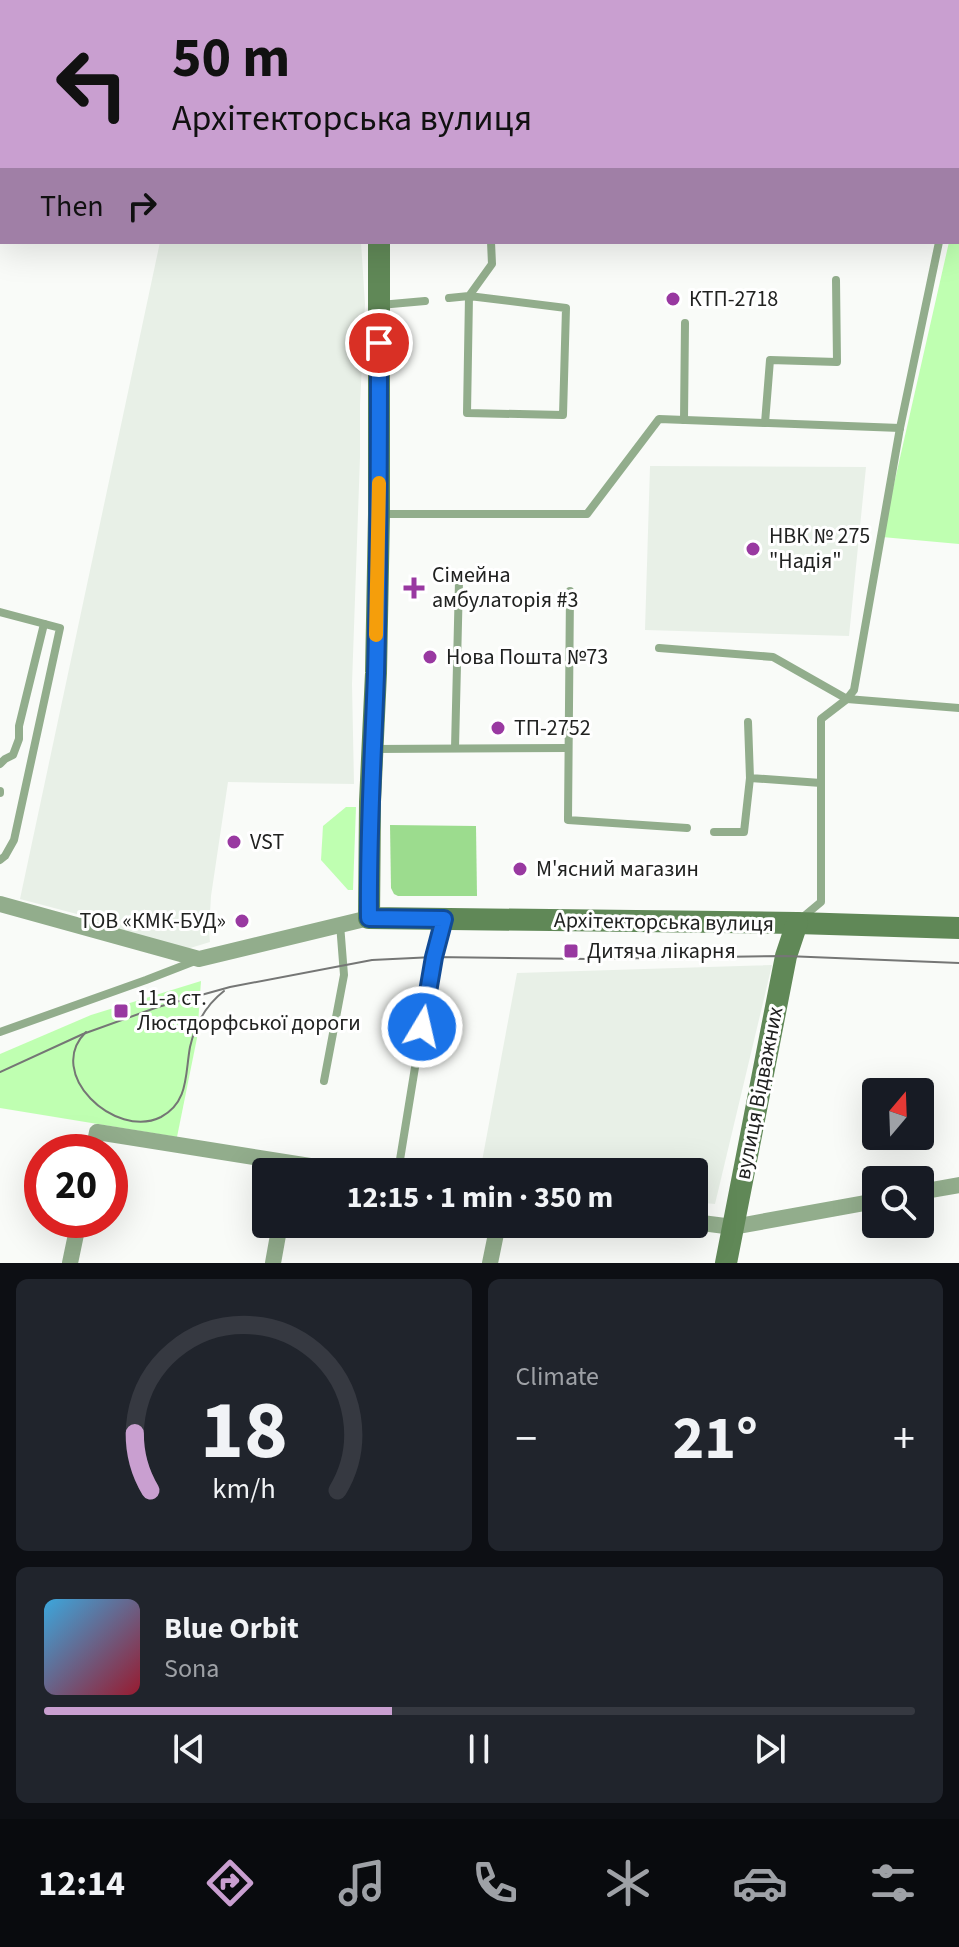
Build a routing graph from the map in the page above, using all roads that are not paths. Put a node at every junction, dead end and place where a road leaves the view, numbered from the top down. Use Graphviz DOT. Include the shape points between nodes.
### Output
graph roads {
  1 [pos="379,244"];
  2 [pos="491,244"];
  3 [pos="939,244"];
  4 [pos="836,280"];
  5 [pos="469,296"];
  6 [pos="449,298"];
  7 [pos="425,301"];
  8 [pos="379,305"];
  9 [pos="685,323"];
  10 [pos="684,420"];
  11 [pos="765,423"];
  12 [pos="900,428"];
  13 [pos="379,514"];
  14 [pos="459,581"];
  15 [pos="570,591"];
  16 [pos="0,612"];
  17 [pos="44,624"];
  18 [pos="659,648"];
  19 [pos="847,699"];
  20 [pos="959,708"];
  21 [pos="748,722"];
  22 [pos="455,748"];
  23 [pos="568,748"];
  24 [pos="372,749"];
  25 [pos="13,755"];
  26 [pos="31,759"];
  27 [pos="0,764"];
  28 [pos="750,778"];
  29 [pos="821,783"];
  30 [pos="687,828"];
  31 [pos="714,832"];
  32 [pos="0,860"];
  33 [pos="0,904"];
  34 [pos="369,918"];
  35 [pos="444,919"];
  36 [pos="797,923"];
  37 [pos="340,924"];
  38 [pos="959,928"];
  39 [pos="199,959"];
  40 [pos="0,1032"];
  41 [pos="324,1081"];
  42 [pos="128,1138"];
  43 [pos="400,1158"];
  44 [pos="252,1160"];
  45 [pos="959,1185"];
  46 [pos="934,1189"];
  47 [pos="862,1204"];
  48 [pos="708,1224"];
  49 [pos="733,1227"];
  50 [pos="75,1238"];
  51 [pos="277,1238"];
  52 [pos="495,1238"];
  53 [pos="70,1263"];
  54 [pos="273,1263"];
  55 [pos="490,1263"];
  56 [pos="726,1263"];
  1 -- 8 [label="street"];
  2 -- 5 [label="lane" via="492,264"];
  3 -- 12 [label="lane"];
  4 -- 11 [label="lane" via="837,362 770,360"];
  5 -- 5 [label="lane" via="566,308 563,415 467,413"];
  5 -- 6 [label="lane"];
  7 -- 8 [label="lane"];
  8 -- 13 [label="street"];
  9 -- 10 [label="lane"];
  10 -- 11 [label="lane"];
  10 -- 13 [label="lane" via="659,419 587,514"];
  11 -- 12 [label="lane"];
  12 -- 19 [label="lane" via="854,690"];
  13 -- 24 [label="street"];
  14 -- 22 [label="lane"];
  15 -- 23 [label="lane"];
  16 -- 17 [label="lane"];
  17 -- 25 [label="lane"];
  17 -- 26 [label="lane" via="60,628"];
  18 -- 19 [label="lane" via="773,657"];
  19 -- 20 [label="lane"];
  19 -- 29 [label="lane" via="821,719"];
  21 -- 28 [label="lane"];
  22 -- 23 [label="lane"];
  22 -- 24 [label="lane"];
  23 -- 30 [label="lane" via="568,820"];
  24 -- 34 [label="street"];
  25 -- 26 [label="lane"];
  25 -- 27 [label="lane"];
  26 -- 32 [label="lane" via="14,840"];
  28 -- 29 [label="lane"];
  28 -- 31 [label="lane" via="744,832"];
  29 -- 36 [label="lane" via="821,902"];
  33 -- 39 [label="street"];
  34 -- 35 [label="street, Архітекторська вулиця"];
  34 -- 37 [label="street"];
  35 -- 36 [label="street, Архітекторська вулиця"];
  35 -- 43 [label="lane"];
  36 -- 38 [label="street, Архітекторська вулиця"];
  36 -- 49 [label="street, вулиця Відважних"];
  37 -- 39 [label="street"];
  37 -- 41 [label="lane" via="344,975"];
  39 -- 40 [label="lane"];
  42 -- 44 [label="street"];
  45 -- 46 [label="street"];
  47 -- 49 [label="street"];
  48 -- 49 [label="street"];
  49 -- 56 [label="street, вулиця Відважних"];
  50 -- 53 [label="street"];
  51 -- 54 [label="street"];
  52 -- 55 [label="street"];
}
